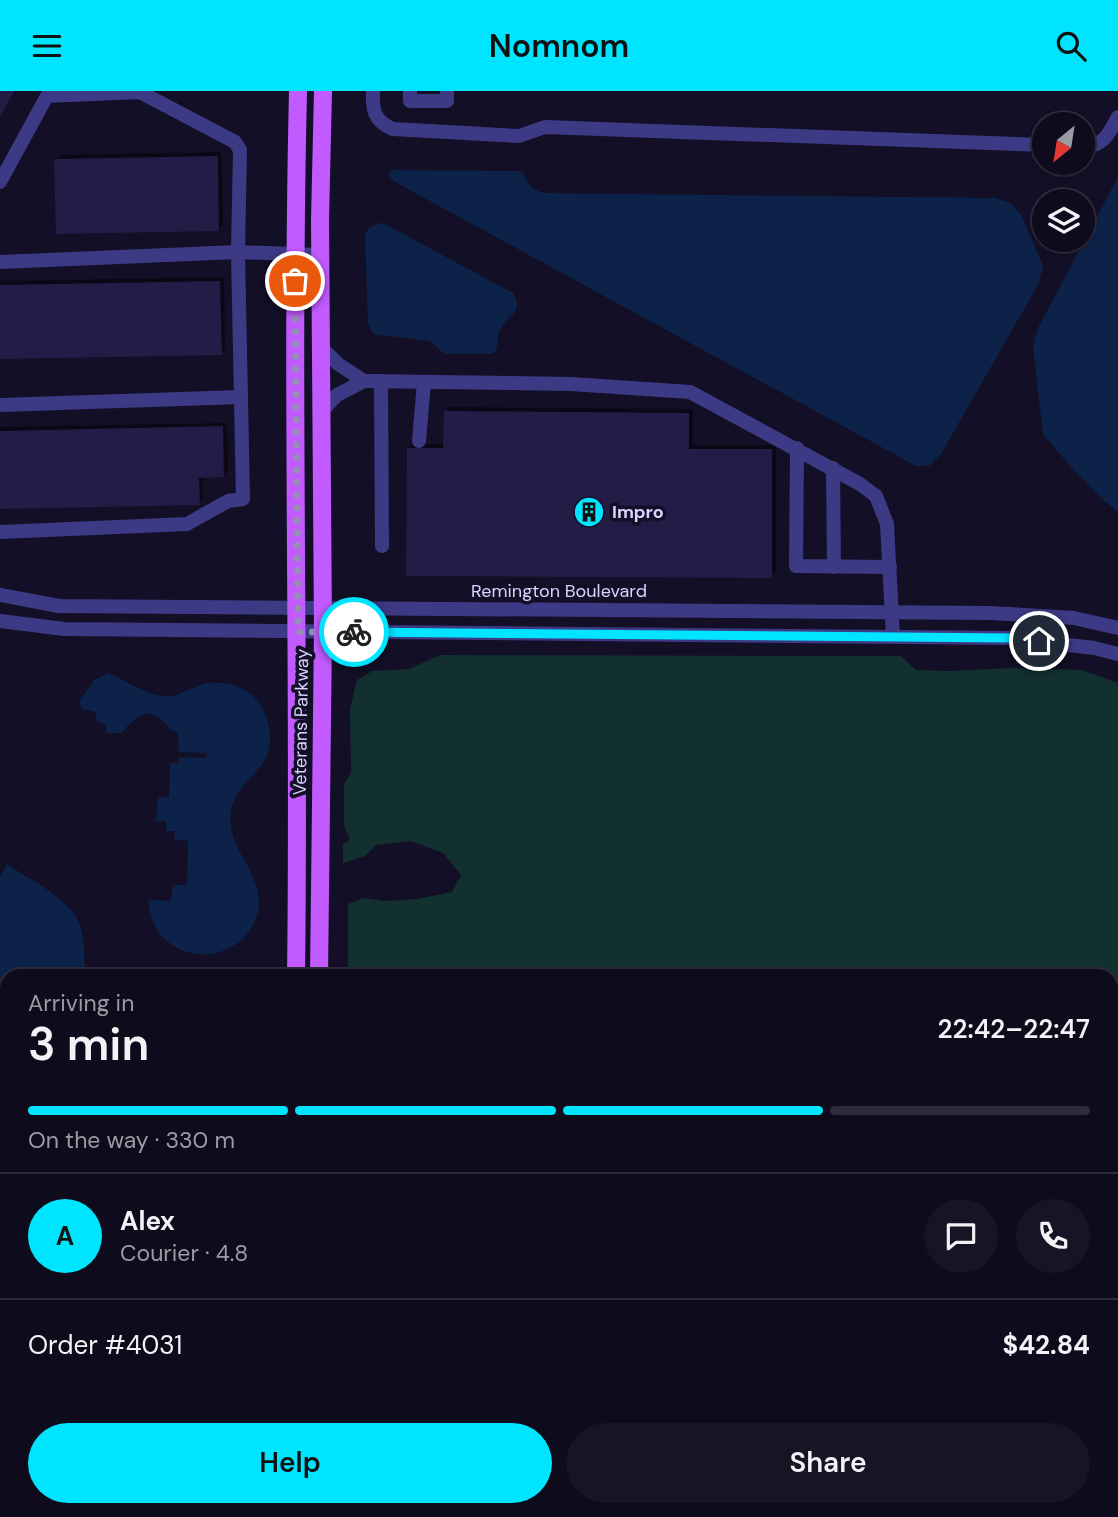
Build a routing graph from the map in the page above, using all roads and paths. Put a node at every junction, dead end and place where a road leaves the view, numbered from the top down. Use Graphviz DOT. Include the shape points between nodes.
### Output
graph roads {
  1 [pos="298,91"];
  2 [pos="323,91"];
  3 [pos="373,91"];
  4 [pos="410,91"];
  5 [pos="447,91"];
  6 [pos="1118,117"];
  7 [pos="1032,145"];
  8 [pos="1096,145"];
  9 [pos="0,182"];
  10 [pos="238,252"];
  11 [pos="294,254"];
  12 [pos="320,255"];
  13 [pos="0,262"];
  14 [pos="321,347"];
  15 [pos="364,381"];
  16 [pos="381,381"];
  17 [pos="424,381"];
  18 [pos="241,397"];
  19 [pos="0,405"];
  20 [pos="322,411"];
  21 [pos="419,441"];
  22 [pos="797,449"];
  23 [pos="833,468"];
  24 [pos="0,532"];
  25 [pos="382,546"];
  26 [pos="834,566"];
  27 [pos="890,567"];
  28 [pos="0,595"];
  29 [pos="298,609"];
  30 [pos="323,609"];
  31 [pos="893,612"];
  32 [pos="0,621"];
  33 [pos="1118,628"];
  34 [pos="298,632"];
  35 [pos="323,632"];
  36 [pos="893,637"];
  37 [pos="1118,654"];
  38 [pos="296,969"];
  39 [pos="319,969"];
  1 -- 11 [label="main road, Veterans Parkway"];
  2 -- 12 [label="main road, Veterans Parkway"];
  3 -- 7 [label="street" via="376,119 393,129 519,135 545,127"];
  4 -- 5 [label="street" via="410,101 447,101"];
  6 -- 8 [label="street" via="1104,141"];
  9 -- 10 [label="street" via="47,96 140,92 235,142 240,150"];
  10 -- 11 [label="street"];
  10 -- 13 [label="street"];
  10 -- 18 [label="street"];
  11 -- 12 [label="street"];
  11 -- 29 [label="main road, Veterans Parkway"];
  12 -- 14 [label="main road, Veterans Parkway"];
  14 -- 15 [label="street"];
  14 -- 20 [label="main road, Veterans Parkway"];
  15 -- 16 [label="street"];
  15 -- 20 [label="street" via="337,395"];
  16 -- 17 [label="street"];
  16 -- 25 [label="street"];
  17 -- 21 [label="street"];
  17 -- 22 [label="street" via="690,391"];
  18 -- 19 [label="street"];
  18 -- 24 [label="street" via="243,499 228,501 187,524"];
  20 -- 30 [label="main road, Veterans Parkway"];
  22 -- 23 [label="street"];
  22 -- 26 [label="street" via="796,566"];
  23 -- 26 [label="street"];
  23 -- 27 [label="street" via="876,496 887,524"];
  26 -- 27 [label="street"];
  27 -- 31 [label="street"];
  28 -- 29 [label="street, Remington Boulevard" via="59,606"];
  29 -- 30 [label="street, Remington Boulevard"];
  29 -- 34 [label="main road, Veterans Parkway"];
  30 -- 31 [label="street, Remington Boulevard"];
  30 -- 35 [label="main road, Veterans Parkway"];
  31 -- 33 [label="street, Remington Boulevard" via="1060,617"];
  31 -- 36 [label="street"];
  32 -- 34 [label="street" via="64,629"];
  34 -- 35 [label="street"];
  34 -- 38 [label="main road, Veterans Parkway"];
  35 -- 36 [label="street"];
  35 -- 39 [label="main road, Veterans Parkway"];
  36 -- 37 [label="street" via="1011,638"];
}
